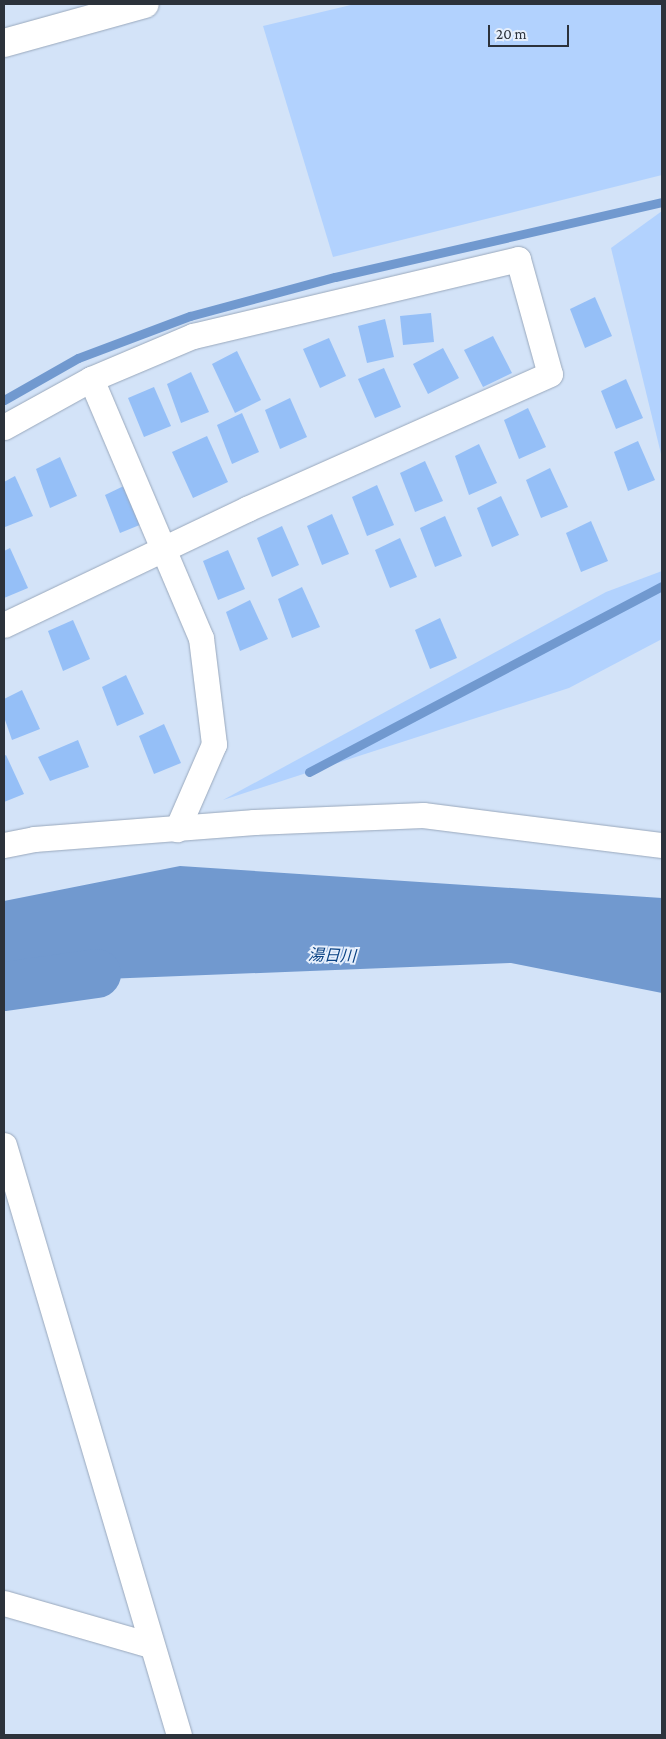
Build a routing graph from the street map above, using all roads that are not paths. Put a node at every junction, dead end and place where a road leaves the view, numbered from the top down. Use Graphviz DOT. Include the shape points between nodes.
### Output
graph roads {
  1 [pos="145,4"];
  2 [pos="4,43"];
  3 [pos="91,379"];
  4 [pos="4,427"];
  5 [pos="163,549"];
  6 [pos="4,625"];
  7 [pos="177,829"];
  8 [pos="4,845"];
  9 [pos="662,845"];
  10 [pos="4,1145"];
  11 [pos="4,1603"];
  12 [pos="150,1645"];
  13 [pos="179,1735"];
  1 -- 2 [label="street"];
  3 -- 4 [label="street"];
  3 -- 5 [label="street"];
  3 -- 5 [label="street" via="193,336 518,259 550,374"];
  5 -- 6 [label="street"];
  5 -- 7 [label="street" via="201,638 214,744"];
  7 -- 8 [label="street" via="34,839"];
  7 -- 9 [label="street" via="423,815"];
  10 -- 12 [label="street"];
  11 -- 12 [label="street"];
  12 -- 13 [label="street"];
}
